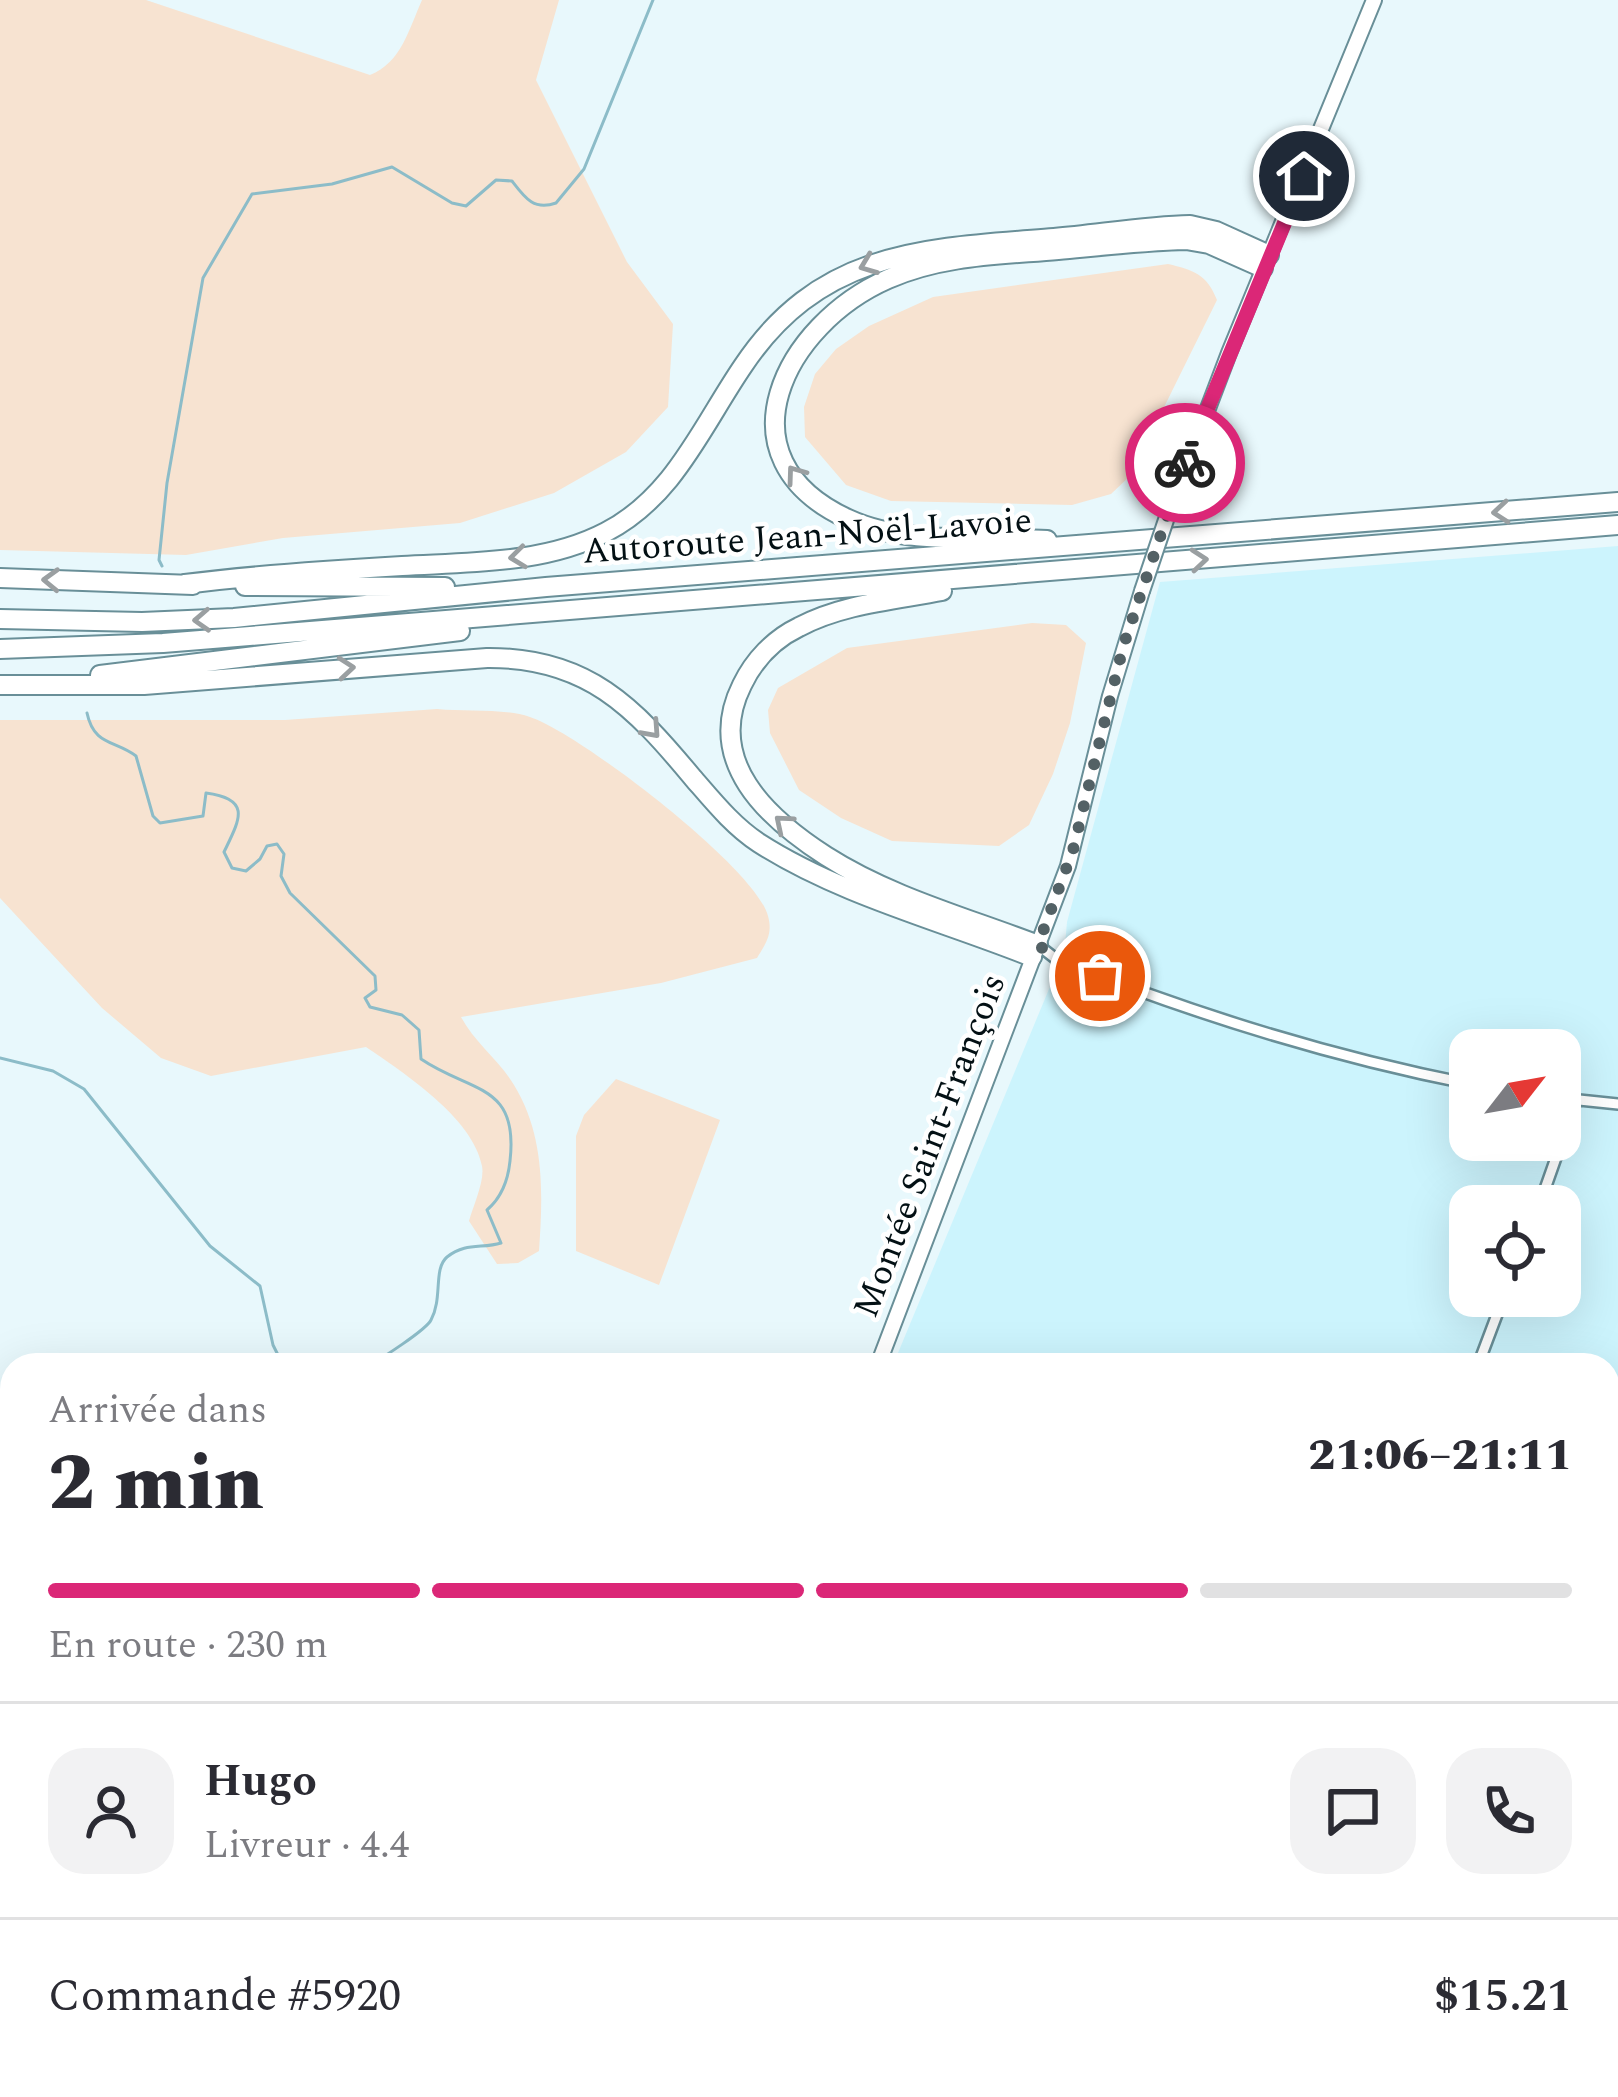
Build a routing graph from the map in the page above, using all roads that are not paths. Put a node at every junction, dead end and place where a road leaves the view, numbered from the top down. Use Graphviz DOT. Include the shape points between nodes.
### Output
graph roads {
  1 [pos="1374,0"];
  2 [pos="1266,262"];
  3 [pos="1618,502"];
  4 [pos="1618,525"];
  5 [pos="1118,544"];
  6 [pos="1041,572"];
  7 [pos="0,578"];
  8 [pos="185,584"];
  9 [pos="546,587"];
  10 [pos="674,603"];
  11 [pos="0,619"];
  12 [pos="0,649"];
  13 [pos="0,684"];
  14 [pos="1035,951"];
  15 [pos="1449,1079"];
  16 [pos="1581,1101"];
  17 [pos="1618,1104"];
  18 [pos="1496,1317"];
  19 [pos="883,1353"];
  20 [pos="1483,1353"];
  1 -- 2 [label="street, Montée Saint-François"];
  5 -- 2 [label="highway, one-way" via="914,534 842,516 808,493 779,449 775,414 787,369 845,303 939,262 1186,240"];
  2 -- 8 [label="highway, one-way" via="1190,225 890,256 833,280 781,320 664,486 597,536 505,559"];
  2 -- 14 [label="street, Montée Saint-François, bridge" via="1142,591 1073,850"];
  3 -- 5 [label="highway, Autoroute Jean-Noël-Lavoie, one-way"];
  6 -- 4 [label="highway, Autoroute Jean-Noël-Lavoie, one-way"];
  5 -- 9 [label="highway, Autoroute Jean-Noël-Lavoie"];
  6 -- 10 [label="highway, Autoroute Jean-Noël-Lavoie"];
  14 -- 6 [label="highway, one-way" via="820,852 749,789 729,737 748,673 795,629 849,609"];
  8 -- 7 [label="highway, one-way"];
  8 -- 9 [label="highway"];
  9 -- 11 [label="highway, Autoroute Jean-Noël-Lavoie, one-way" via="234,618"];
  10 -- 12 [label="highway, Autoroute Jean-Noël-Lavoie"];
  10 -- 13 [label="highway"];
  13 -- 14 [label="highway, one-way" via="144,685 487,658 556,666 633,710 764,846 847,886"];
  14 -- 15 [label="street" via="1207,1016"];
  14 -- 19 [label="street, Montée Saint-François"];
  16 -- 17 [label="street"];
  18 -- 20 [label="street"];
}
